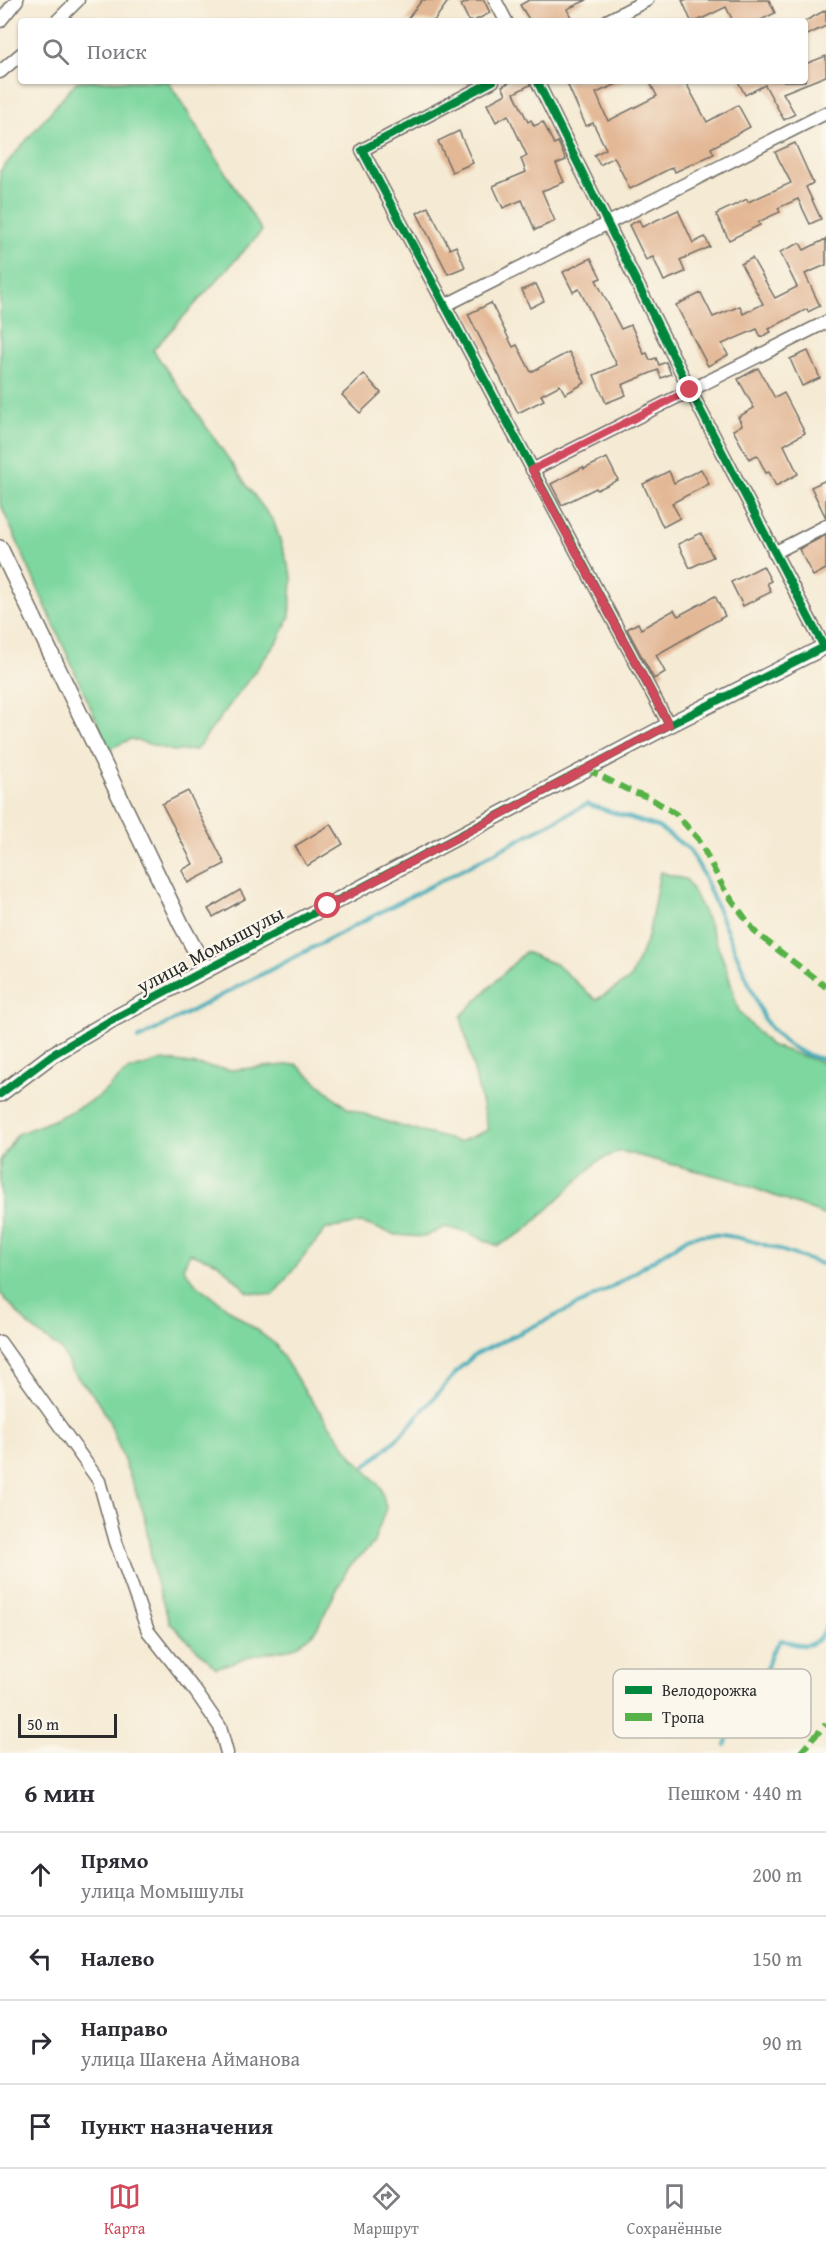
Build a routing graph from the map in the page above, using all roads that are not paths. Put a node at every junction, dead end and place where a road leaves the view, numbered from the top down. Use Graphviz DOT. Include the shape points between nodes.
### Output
graph roads {
  1 [pos="17,0"];
  2 [pos="78,0"];
  3 [pos="495,0"];
  4 [pos="647,0"];
  5 [pos="60,18"];
  6 [pos="504,18"];
  7 [pos="613,18"];
  8 [pos="0,21"];
  9 [pos="18,57"];
  10 [pos="0,72"];
  11 [pos="487,84"];
  12 [pos="539,84"];
  13 [pos="826,113"];
  14 [pos="609,223"];
  15 [pos="444,306"];
  16 [pos="826,322"];
  17 [pos="690,390"];
  18 [pos="532,470"];
  19 [pos="826,526"];
  20 [pos="0,548"];
  21 [pos="774,553"];
  22 [pos="825,647"];
  23 [pos="669,725"];
  24 [pos="206,970"];
  25 [pos="0,1094"];
  26 [pos="0,1342"];
  27 [pos="228,1753"];
  1 -- 8 [label="street"];
  2 -- 5 [label="street"];
  3 -- 6 [label="street"];
  4 -- 7 [label="street"];
  9 -- 10 [label="street"];
  11 -- 15 [label="street" via="362,150"];
  12 -- 14 [label="street"];
  13 -- 14 [label="street"];
  14 -- 15 [label="street"];
  14 -- 17 [label="street"];
  15 -- 18 [label="street"];
  16 -- 17 [label="street"];
  17 -- 18 [label="street"];
  17 -- 21 [label="street"];
  18 -- 23 [label="street"];
  19 -- 21 [label="street"];
  20 -- 24 [label="street"];
  21 -- 22 [label="street"];
  22 -- 23 [label="street, улица Момышулы"];
  23 -- 24 [label="street, улица Момышулы"];
  24 -- 25 [label="street, улица Момышулы" via="52,1055"];
  26 -- 27 [label="street" via="99,1481 148,1631 220,1727"];
}
